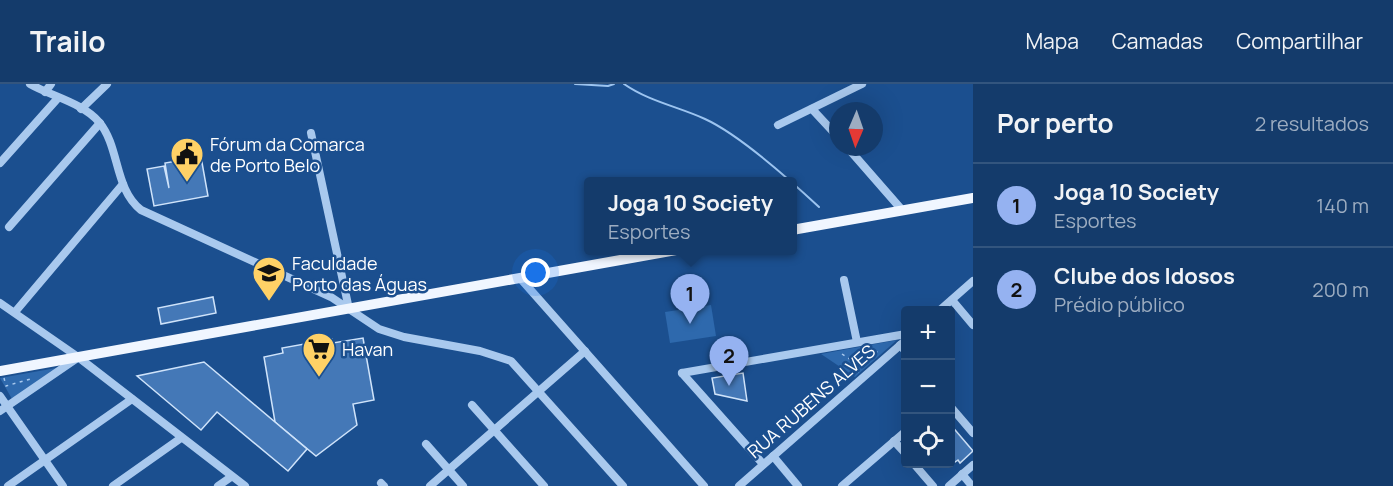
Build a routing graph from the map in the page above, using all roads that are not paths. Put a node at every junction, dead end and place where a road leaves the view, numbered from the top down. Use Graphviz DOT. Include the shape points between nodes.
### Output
graph roads {
  1 [pos="30,84"];
  2 [pos="51,84"];
  3 [pos="107,84"];
  4 [pos="862,84"];
  5 [pos="45,92"];
  6 [pos="58,98"];
  7 [pos="81,109"];
  8 [pos="812,109"];
  9 [pos="100,123"];
  10 [pos="778,125"];
  11 [pos="829,127"];
  12 [pos="311,133"];
  13 [pos="855,156"];
  14 [pos="0,163"];
  15 [pos="123,184"];
  16 [pos="973,198"];
  17 [pos="902,210"];
  18 [pos="9,227"];
  19 [pos="797,229"];
  20 [pos="648,255"];
  21 [pos="520,278"];
  22 [pos="844,280"];
  23 [pos="973,281"];
  24 [pos="952,300"];
  25 [pos="0,303"];
  26 [pos="945,306"];
  27 [pos="349,309"];
  28 [pos="15,312"];
  29 [pos="973,325"];
  30 [pos="901,334"];
  31 [pos="857,342"];
  32 [pos="901,348"];
  33 [pos="585,351"];
  34 [pos="78,357"];
  35 [pos="1,371"];
  36 [pos="539,390"];
  37 [pos="0,396"];
  38 [pos="132,399"];
  39 [pos="472,405"];
  40 [pos="4,409"];
  41 [pos="955,411"];
  42 [pos="494,430"];
  43 [pos="973,433"];
  44 [pos="901,435"];
  45 [pos="182,438"];
  46 [pos="894,441"];
  47 [pos="426,444"];
  48 [pos="901,449"];
  49 [pos="773,456"];
  50 [pos="45,460"];
  51 [pos="763,464"];
  52 [pos="973,465"];
  53 [pos="917,468"];
  54 [pos="448,470"];
  55 [pos="962,474"];
  56 [pos="231,477"];
  57 [pos="8,486"];
  58 [pos="63,486"];
  59 [pos="113,486"];
  60 [pos="218,486"];
  61 [pos="245,486"];
  62 [pos="430,486"];
  63 [pos="463,486"];
  64 [pos="544,486"];
  65 [pos="623,486"];
  66 [pos="704,486"];
  67 [pos="739,486"];
  68 [pos="798,486"];
  69 [pos="842,486"];
  70 [pos="933,486"];
  71 [pos="949,486"];
  72 [pos="972,486"];
  1 -- 5 [label="street"];
  2 -- 5 [label="street"];
  3 -- 7 [label="street"];
  4 -- 8 [label="street"];
  5 -- 6 [label="street"];
  6 -- 7 [label="street"];
  6 -- 14 [label="street"];
  7 -- 9 [label="street"];
  8 -- 10 [label="street"];
  8 -- 11 [label="street"];
  9 -- 15 [label="street" via="113,148"];
  9 -- 18 [label="street"];
  12 -- 27 [label="street"];
  13 -- 17 [label="street"];
  15 -- 27 [label="street" via="132,200 146,212 331,297"];
  15 -- 28 [label="street"];
  16 -- 17 [label="main road"];
  17 -- 19 [label="main road"];
  20 -- 21 [label="main road"];
  21 -- 27 [label="main road"];
  21 -- 33 [label="street"];
  22 -- 31 [label="street"];
  23 -- 24 [label="street"];
  24 -- 26 [label="street"];
  24 -- 29 [label="street"];
  25 -- 28 [label="street"];
  27 -- 34 [label="main road"];
  27 -- 36 [label="street" via="391,333 504,358"];
  28 -- 34 [label="street"];
  30 -- 31 [label="street"];
  31 -- 51 [label="street" via="682,373"];
  32 -- 49 [label="street, RUA RUBENS ALVES"];
  33 -- 36 [label="street"];
  33 -- 66 [label="street"];
  34 -- 35 [label="main road"];
  34 -- 38 [label="street"];
  34 -- 40 [label="street"];
  36 -- 42 [label="street"];
  36 -- 65 [label="street"];
  37 -- 40 [label="street"];
  38 -- 45 [label="street"];
  38 -- 50 [label="street"];
  39 -- 42 [label="street"];
  40 -- 50 [label="street"];
  41 -- 43 [label="street"];
  42 -- 54 [label="street"];
  42 -- 64 [label="street"];
  44 -- 46 [label="street"];
  45 -- 56 [label="street"];
  45 -- 59 [label="street"];
  46 -- 48 [label="street"];
  46 -- 69 [label="street"];
  47 -- 54 [label="street"];
  49 -- 51 [label="street, RUA RUBENS ALVES"];
  49 -- 68 [label="street"];
  50 -- 57 [label="street"];
  50 -- 58 [label="street"];
  51 -- 67 [label="street, RUA RUBENS ALVES"];
  52 -- 55 [label="street"];
  53 -- 70 [label="street"];
  54 -- 62 [label="street"];
  54 -- 63 [label="street"];
  55 -- 71 [label="street"];
  55 -- 72 [label="street"];
  56 -- 60 [label="street"];
  56 -- 61 [label="street"];
}
